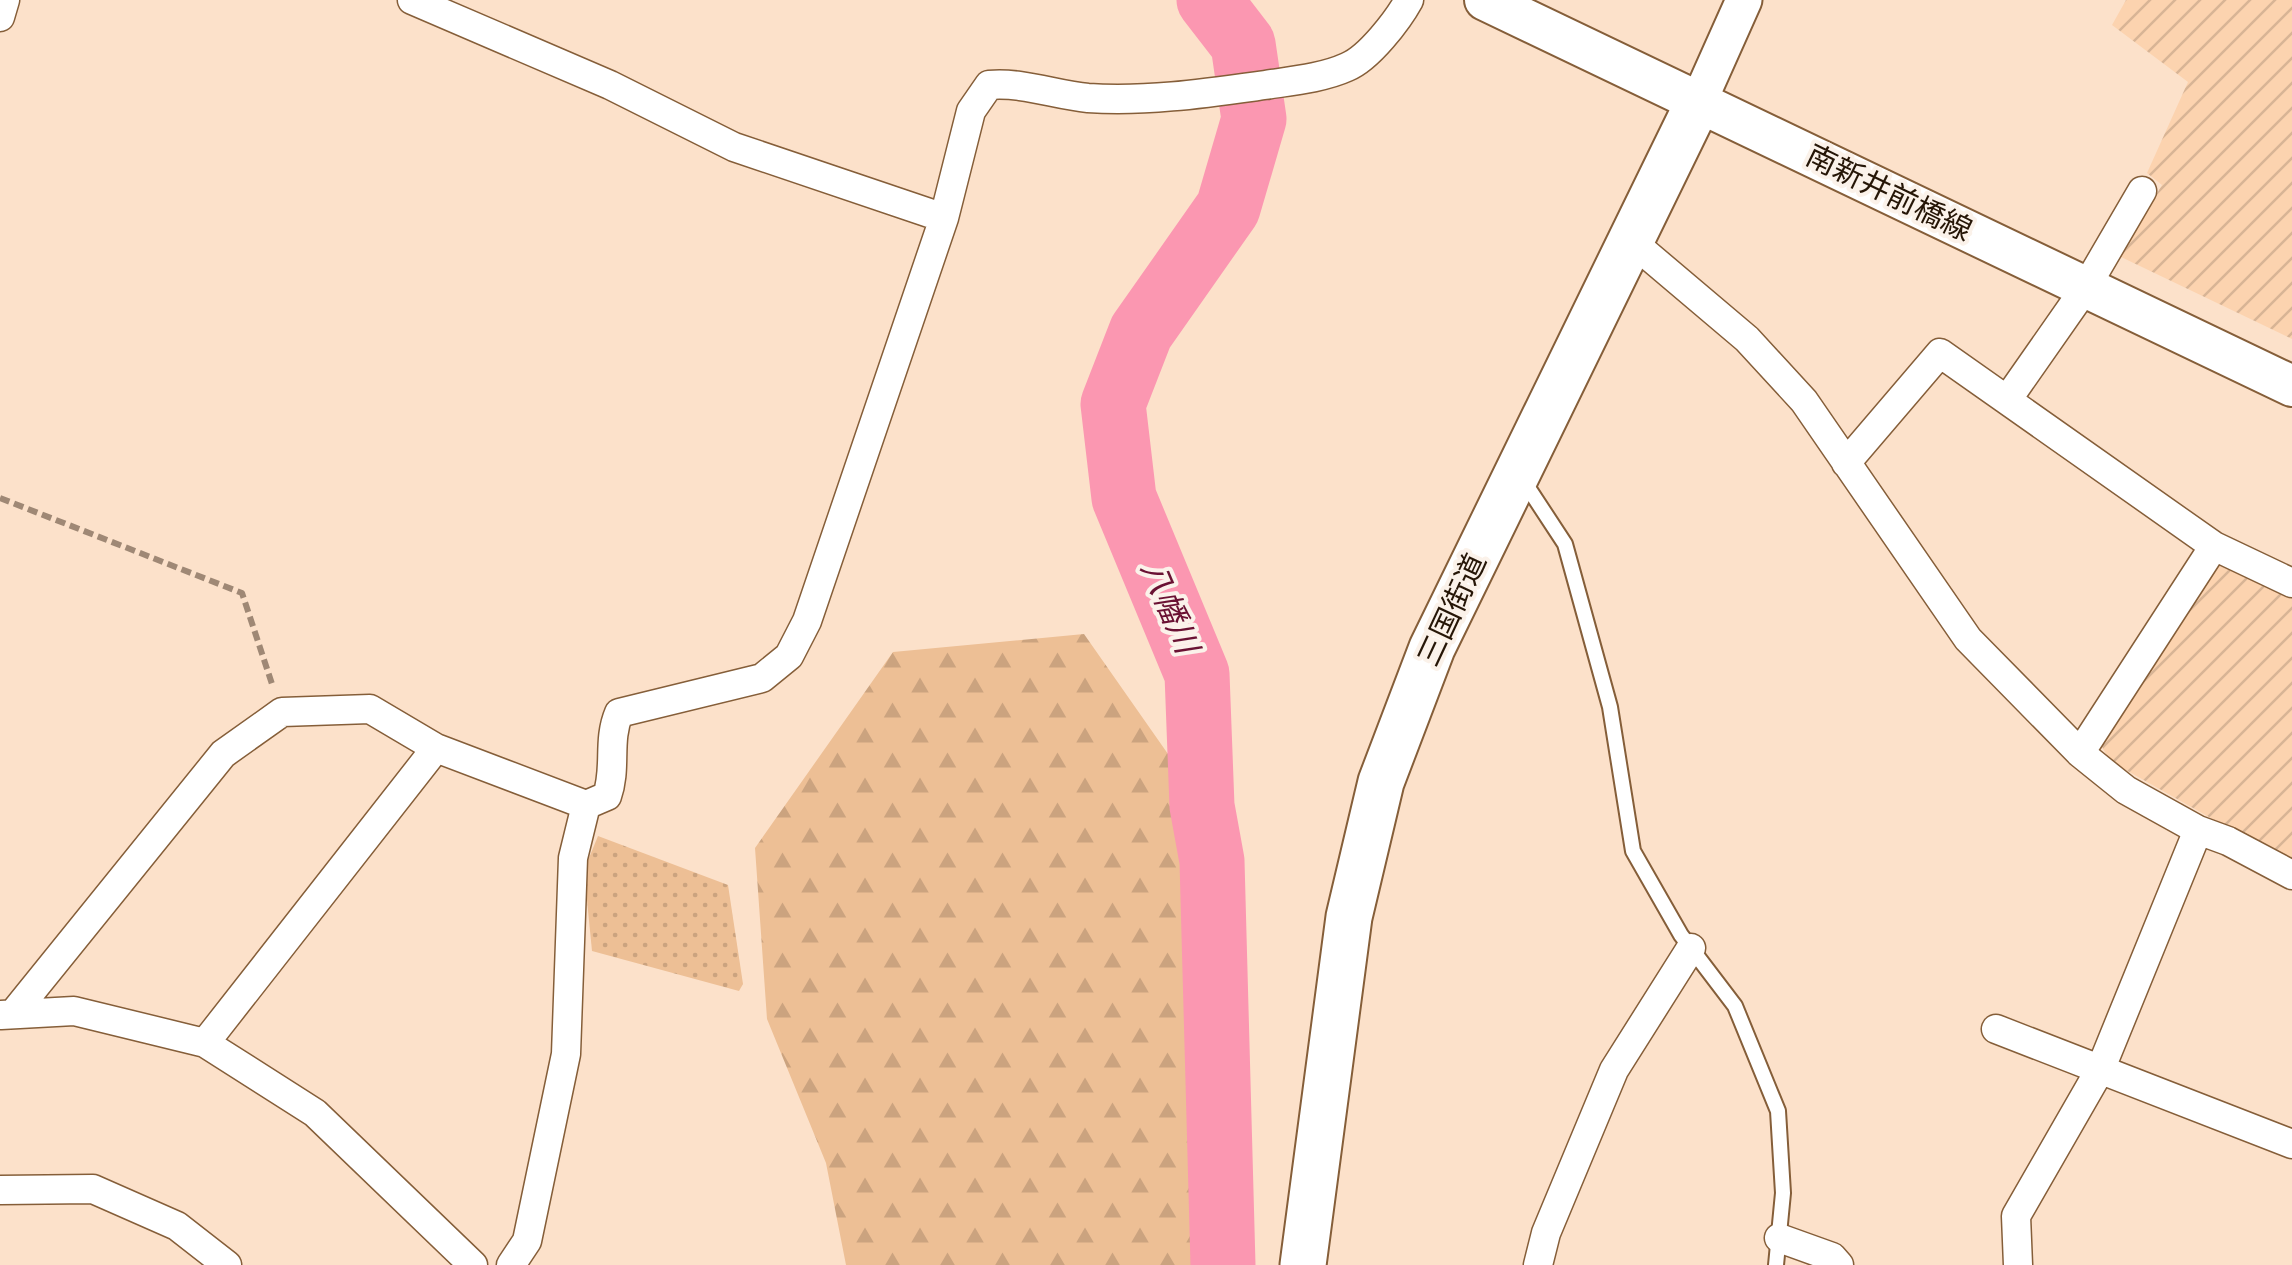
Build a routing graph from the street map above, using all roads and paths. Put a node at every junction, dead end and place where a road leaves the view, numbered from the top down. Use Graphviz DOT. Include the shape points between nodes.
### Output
graph roads {
  1 [pos="6,0"];
  2 [pos="412,0"];
  3 [pos="1409,0"];
  4 [pos="1485,0"];
  5 [pos="1744,0"];
  6 [pos="0,17"];
  7 [pos="1698,102"];
  8 [pos="2142,191"];
  9 [pos="944,218"];
  10 [pos="1630,240"];
  11 [pos="2086,287"];
  12 [pos="2292,386"];
  13 [pos="2006,400"];
  14 [pos="1846,463"];
  15 [pos="1517,472"];
  16 [pos="0,498"];
  17 [pos="2214,546"];
  18 [pos="2292,584"];
  19 [pos="282,712"];
  20 [pos="436,748"];
  21 [pos="2080,753"];
  22 [pos="586,805"];
  23 [pos="2198,830"];
  24 [pos="2292,875"];
  25 [pos="1690,948"];
  26 [pos="6,1014"];
  27 [pos="1996,1029"];
  28 [pos="205,1043"];
  29 [pos="2101,1068"];
  30 [pos="2292,1144"];
  31 [pos="0,1190"];
  32 [pos="1778,1252"];
  33 [pos="469,1264"];
  34 [pos="227,1265"];
  35 [pos="511,1265"];
  36 [pos="1303,1265"];
  37 [pos="1538,1265"];
  38 [pos="1839,1265"];
  39 [pos="2018,1265"];
  1 -- 6 [label="street"];
  2 -- 9 [label="street" via="610,85 734,148"];
  3 -- 9 [label="street" via="1398,22 1350,66 1296,80 1126,100 990,85 971,111"];
  4 -- 7 [label="main road, 南新井前橋線"];
  5 -- 7 [label="street, 三国街道"];
  7 -- 10 [label="main road, 三国街道"];
  7 -- 11 [label="main road, 南新井前橋線"];
  8 -- 11 [label="street"];
  9 -- 22 [label="street" via="789,656 762,678 618,712 610,733 614,778 606,796"];
  10 -- 14 [label="street" via="1747,339 1804,400"];
  10 -- 15 [label="main road, 三国街道"];
  11 -- 12 [label="main road, 南新井前橋線"];
  11 -- 13 [label="street"];
  13 -- 14 [label="street" via="1940,353"];
  13 -- 17 [label="street"];
  14 -- 21 [label="street" via="1968,639"];
  15 -- 25 [label="lane" via="1564,544 1610,706 1633,851"];
  15 -- 36 [label="main road, 三国街道" via="1432,648 1381,782 1349,917"];
  16 -- 19 [label="path" via="242,593"];
  17 -- 18 [label="street"];
  17 -- 21 [label="street"];
  19 -- 20 [label="street" via="370,709"];
  19 -- 26 [label="street" via="223,754"];
  20 -- 22 [label="street"];
  20 -- 28 [label="street"];
  21 -- 23 [label="street" via="2126,790"];
  22 -- 35 [label="street" via="574,858 566,1054 527,1241"];
  23 -- 24 [label="street"];
  23 -- 29 [label="street"];
  25 -- 32 [label="lane" via="1735,1006 1778,1111 1784,1193"];
  25 -- 37 [label="street" via="1614,1070"];
  26 -- 28 [label="street" via="74,1011"];
  27 -- 29 [label="street"];
  28 -- 33 [label="street" via="314,1113"];
  29 -- 30 [label="street"];
  29 -- 39 [label="street" via="2016,1216"];
  31 -- 34 [label="street" via="93,1189 177,1226"];
  32 -- 38 [label="street" via="1832,1257"];
}
